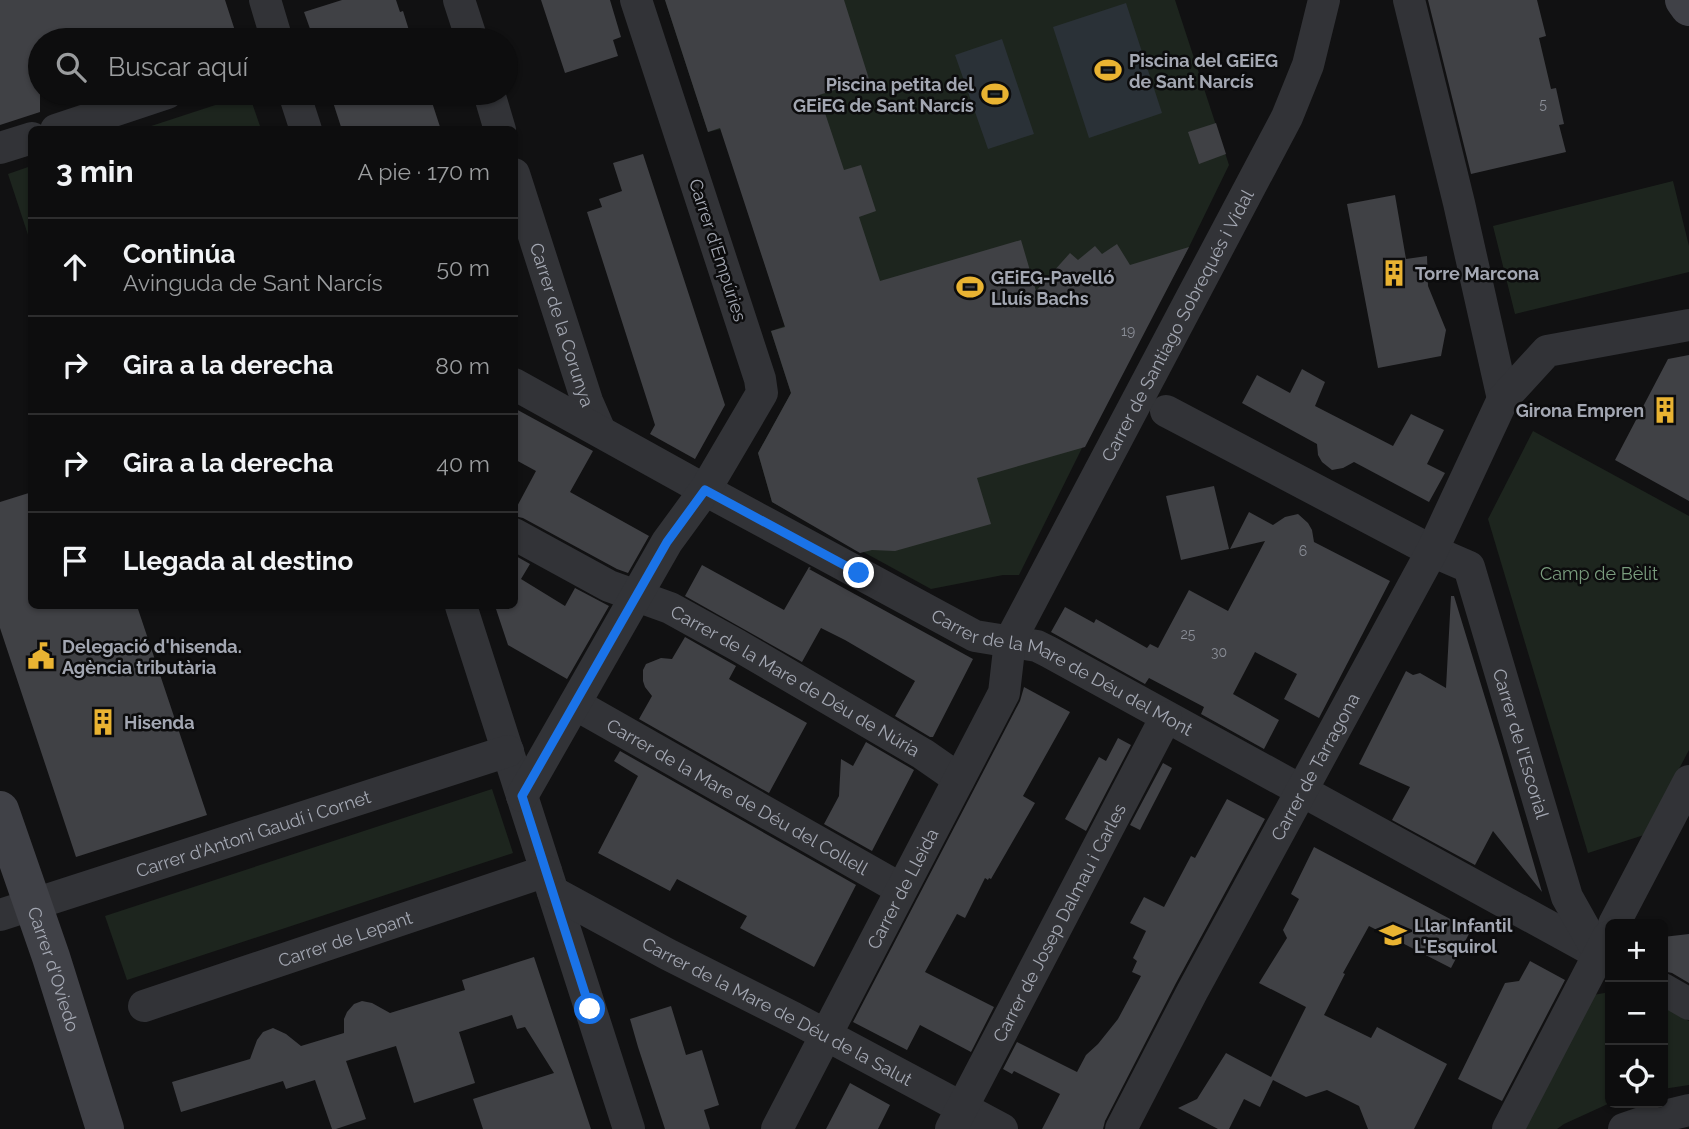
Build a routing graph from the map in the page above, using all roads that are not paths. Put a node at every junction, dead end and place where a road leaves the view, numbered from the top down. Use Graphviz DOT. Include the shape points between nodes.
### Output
graph roads {
  1 [pos="265,0"];
  2 [pos="459,0"];
  3 [pos="636,0"];
  4 [pos="1324,0"];
  5 [pos="1409,0"];
  6 [pos="1685,0"];
  7 [pos="1689,7"];
  8 [pos="273,28"];
  9 [pos="468,28"];
  10 [pos="131,105"];
  11 [pos="298,105"];
  12 [pos="493,105"];
  13 [pos="68,126"];
  14 [pos="305,126"];
  15 [pos="499,126"];
  16 [pos="28,139"];
  17 [pos="0,148"];
  18 [pos="518,186"];
  19 [pos="1689,325"];
  20 [pos="518,386"];
  21 [pos="1503,399"];
  22 [pos="1166,411"];
  23 [pos="600,431"];
  24 [pos="705,490"];
  25 [pos="518,536"];
  26 [pos="1432,551"];
  27 [pos="637,596"];
  28 [pos="462,609"];
  29 [pos="1010,641"];
  30 [pos="575,704"];
  31 [pos="1166,717"];
  32 [pos="508,751"];
  33 [pos="964,769"];
  34 [pos="1689,781"];
  35 [pos="1302,792"];
  36 [pos="522,796"];
  37 [pos="0,810"];
  38 [pos="550,881"];
  39 [pos="901,889"];
  40 [pos="16,909"];
  41 [pos="1617,919"];
  42 [pos="1605,946"];
  43 [pos="1605,948"];
  44 [pos="1605,953"];
  45 [pos="1668,992"];
  46 [pos="1689,1004"];
  47 [pos="144,1006"];
  48 [pos="826,1035"];
  49 [pos="1689,1111"];
  50 [pos="956,1118"];
  51 [pos="105,1129"];
  52 [pos="629,1129"];
  53 [pos="777,1129"];
  54 [pos="1002,1129"];
  55 [pos="1121,1129"];
  56 [pos="1508,1129"];
  57 [pos="1624,1129"];
  1 -- 8 [label="street"];
  2 -- 9 [label="street"];
  3 -- 24 [label="street, Carrer d'Empúries" via="761,379 762,393"];
  4 -- 29 [label="street, Carrer de Santiago Sobrequés i Vidal" via="1308,65 1287,117"];
  5 -- 21 [label="street"];
  6 -- 7 [label="street"];
  10 -- 13 [label="street"];
  11 -- 14 [label="street"];
  12 -- 15 [label="street"];
  16 -- 17 [label="street"];
  18 -- 23 [label="street, Carrer de la Corunya"];
  19 -- 21 [label="street, Carrer de Tarragona" via="1547,351"];
  20 -- 23 [label="street, Carrer de la Mare de Déu del Mont"];
  21 -- 26 [label="street, Carrer de Tarragona"];
  22 -- 26 [label="street"];
  23 -- 24 [label="street, Carrer de la Mare de Déu del Mont"];
  24 -- 27 [label="street, Carrer d'Empúries" via="667,542"];
  24 -- 29 [label="street, Carrer de la Mare de Déu del Mont" via="975,636"];
  25 -- 27 [label="street, Carrer de la Mare de Déu de Núria" via="609,586"];
  26 -- 35 [label="street, Carrer de Tarragona"];
  26 -- 42 [label="street, Carrer de l'Escorial" via="1469,567 1567,897"];
  27 -- 30 [label="street, Carrer d'Empúries"];
  27 -- 33 [label="street, Carrer de la Mare de Déu de Núria" via="670,608 737,645 923,754"];
  28 -- 32 [label="street"];
  29 -- 31 [label="street, Carrer de la Mare de Déu del Mont" via="1037,646"];
  29 -- 33 [label="street, Carrer de Lleida" via="1004,693"];
  30 -- 36 [label="street, Carrer d'Empúries"];
  30 -- 39 [label="street, Carrer de la Mare de Déu del Collell"];
  31 -- 35 [label="street, Carrer de la Mare de Déu del Mont"];
  31 -- 50 [label="street, Carrer de Josep Dalmau i Carles"];
  32 -- 36 [label="street"];
  32 -- 40 [label="street, Carrer d'Antoni Gaudí i Cornet"];
  33 -- 39 [label="street, Carrer de Lleida"];
  34 -- 41 [label="street"];
  35 -- 43 [label="street, Carrer de la Mare de Déu del Mont"];
  35 -- 55 [label="street, Carrer de Tarragona"];
  36 -- 38 [label="street"];
  37 -- 40 [label="street, Carrer d'Oviedo"];
  38 -- 47 [label="street, Carrer de Lepant"];
  38 -- 48 [label="street, Carrer de la Mare de Déu de la Salut" via="667,954"];
  38 -- 52 [label="street"];
  39 -- 48 [label="street, Carrer de Lleida"];
  40 -- 51 [label="street, Carrer d'Oviedo" via="51,957"];
  44 -- 56 [label="street"];
  45 -- 46 [label="street"];
  48 -- 50 [label="street, Carrer de la Mare de Déu de la Salut"];
  48 -- 53 [label="street, Carrer de Lleida"];
  49 -- 57 [label="street"];
  50 -- 54 [label="street, Carrer de la Mare de Déu de la Salut"];
}
